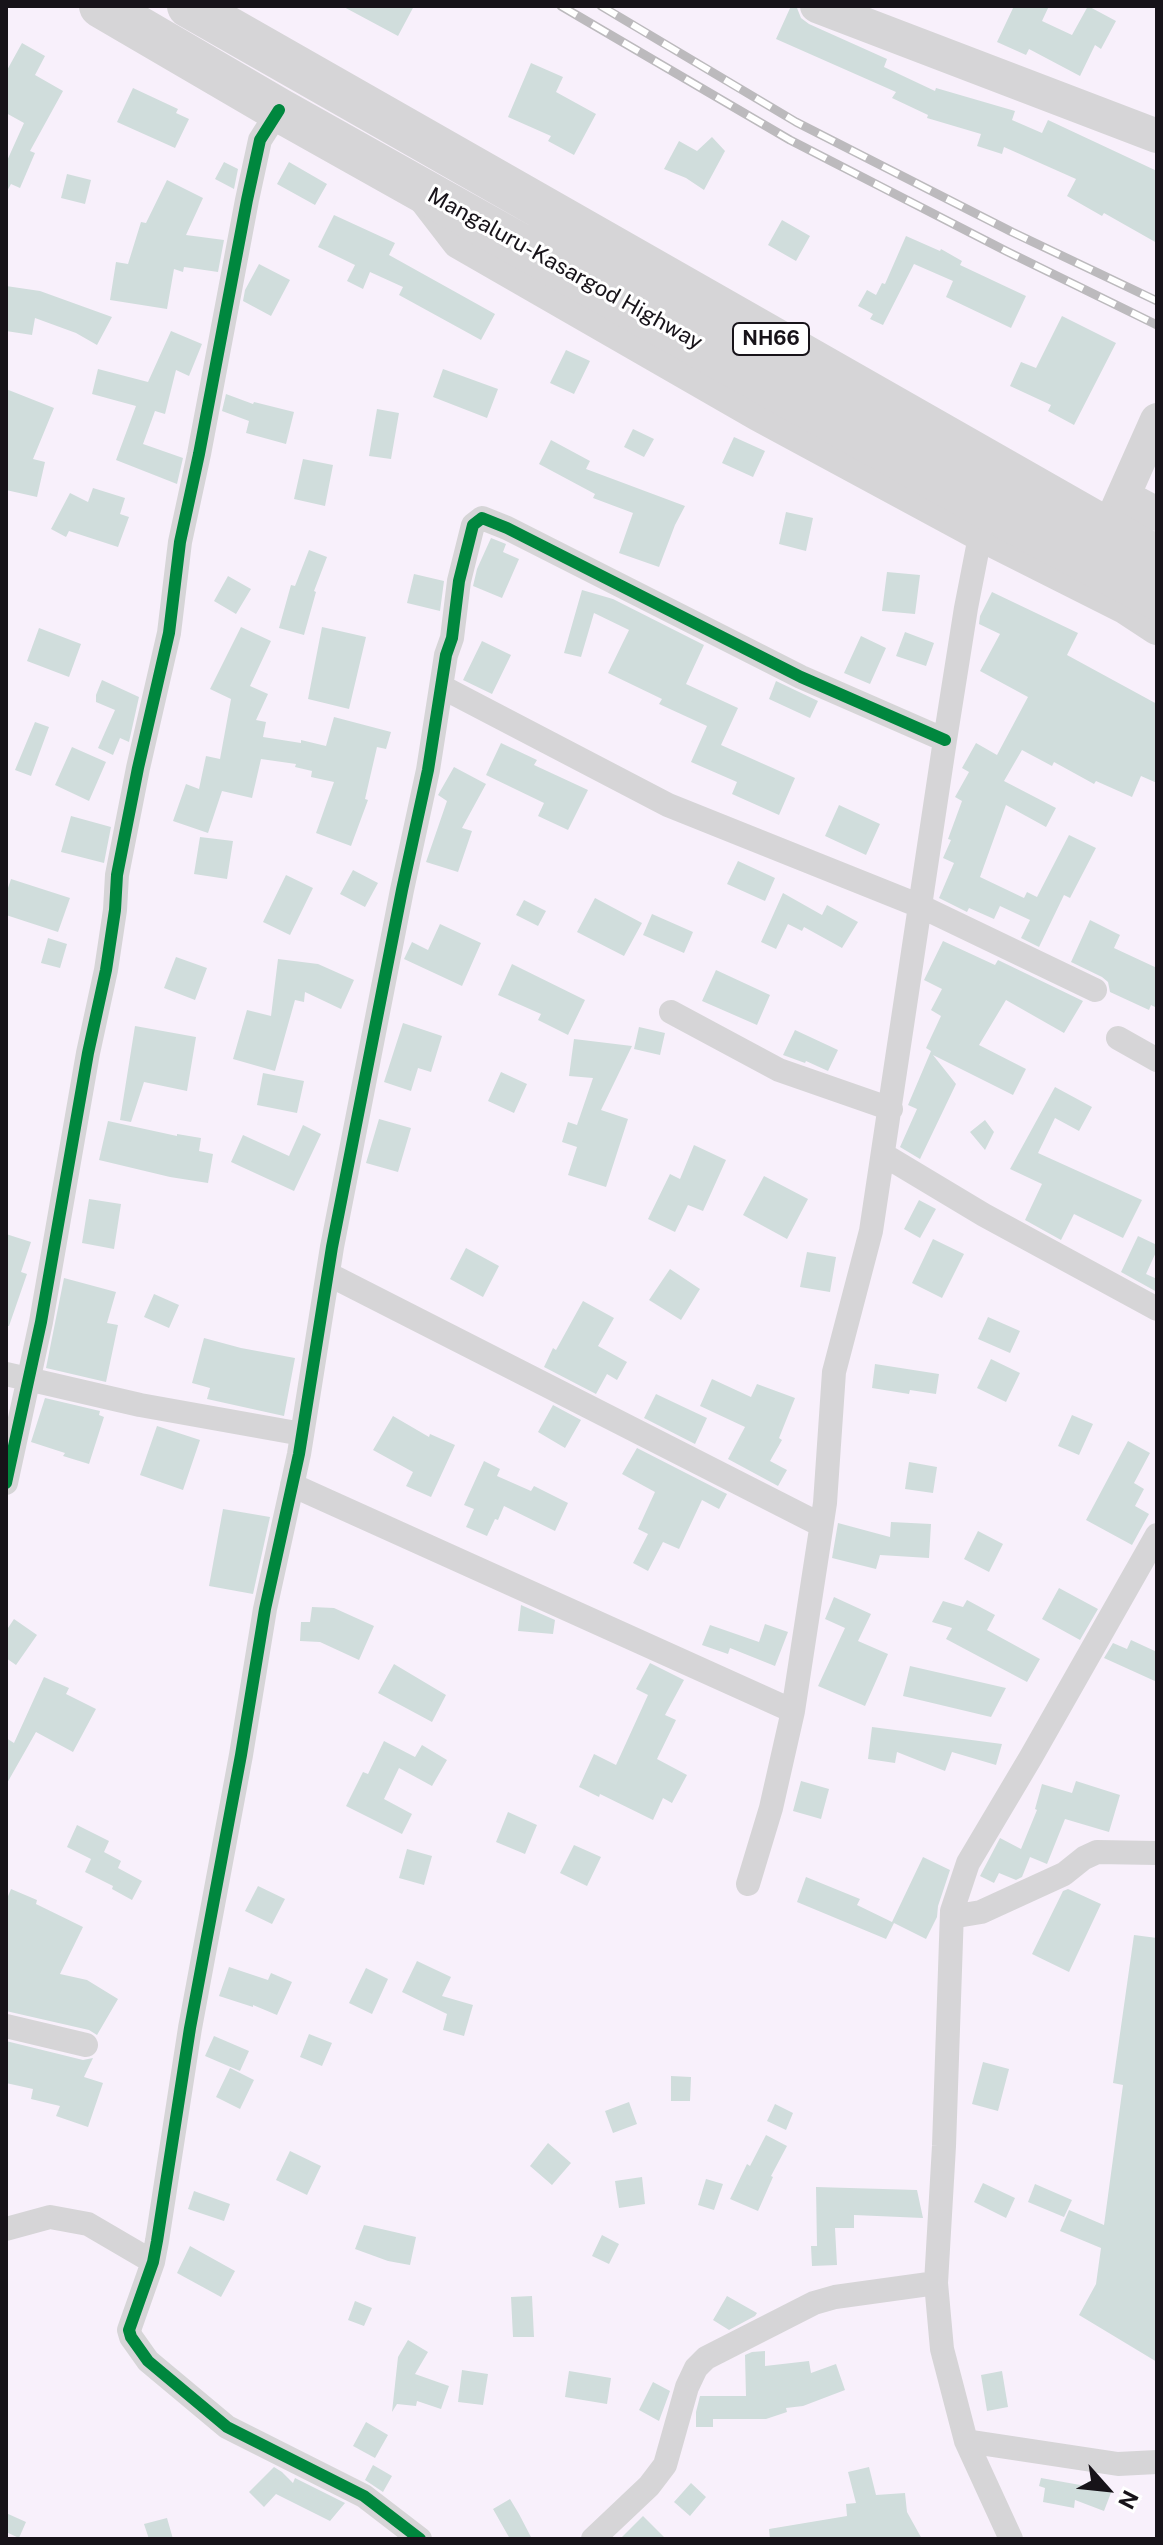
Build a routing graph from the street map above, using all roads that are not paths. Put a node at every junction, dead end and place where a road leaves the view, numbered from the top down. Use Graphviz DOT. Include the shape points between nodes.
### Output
graph roads {
  1 [pos="101,6"];
  2 [pos="189,6"];
  3 [pos="817,6"];
  4 [pos="860,14"];
  5 [pos="279,110"];
  6 [pos="1157,136"];
  7 [pos="436,146"];
  8 [pos="414,184"];
  9 [pos="1157,420"];
  10 [pos="1157,514"];
  11 [pos="983,520"];
  12 [pos="1109,530"];
  13 [pos="1157,558"];
  14 [pos="1141,603"];
  15 [pos="1157,628"];
  16 [pos="442,687"];
  17 [pos="945,740"];
  18 [pos="920,906"];
  19 [pos="1095,990"];
  20 [pos="671,1012"];
  21 [pos="1118,1038"];
  22 [pos="1157,1060"];
  23 [pos="891,1109"];
  24 [pos="884,1155"];
  25 [pos="328,1274"];
  26 [pos="1157,1309"];
  27 [pos="16,1377"];
  28 [pos="302,1434"];
  29 [pos="6,1483"];
  30 [pos="292,1485"];
  31 [pos="821,1525"];
  32 [pos="1157,1535"];
  33 [pos="793,1711"];
  34 [pos="1157,1853"];
  35 [pos="748,1884"];
  36 [pos="952,1911"];
  37 [pos="6,2026"];
  38 [pos="86,2045"];
  39 [pos="6,2229"];
  40 [pos="153,2262"];
  41 [pos="936,2283"];
  42 [pos="966,2441"];
  43 [pos="1157,2462"];
  44 [pos="420,2539"];
  45 [pos="593,2539"];
  46 [pos="1011,2539"];
  1 -- 5 [label="highway, Mangaluru-Kasargod Highway / NH66"];
  2 -- 7 [label="highway, Mangaluru-Kasargod Highway / NH66"];
  3 -- 4 [label="street"];
  4 -- 6 [label="street"];
  5 -- 8 [label="highway, Mangaluru-Kasargod Highway / NH66"];
  5 -- 27 [label="street" via="260,140 253,169 180,542 169,633 117,875 106,970 41,1322"];
  7 -- 8 [label="street"];
  7 -- 12 [label="highway, Mangaluru-Kasargod Highway / NH66"];
  8 -- 11 [label="highway, Mangaluru-Kasargod Highway / NH66"];
  9 -- 12 [label="street"];
  10 -- 12 [label="street"];
  11 -- 12 [label="highway, Mangaluru-Kasargod Highway / NH66"];
  11 -- 14 [label="street"];
  11 -- 17 [label="street"];
  12 -- 13 [label="highway, Mangaluru-Kasargod Highway / NH66"];
  12 -- 14 [label="highway, Mangaluru-Kasargod Highway / NH66"];
  14 -- 15 [label="street"];
  16 -- 17 [label="street" via="464,555 473,525 482,518 801,677"];
  16 -- 18 [label="street" via="668,805"];
  16 -- 25 [label="street"];
  17 -- 18 [label="street"];
  18 -- 19 [label="street"];
  18 -- 23 [label="street"];
  20 -- 23 [label="street" via="779,1070"];
  21 -- 22 [label="street"];
  23 -- 24 [label="street"];
  24 -- 26 [label="street"];
  24 -- 31 [label="street" via="871,1231 834,1372"];
  25 -- 28 [label="street"];
  25 -- 31 [label="street"];
  27 -- 28 [label="street"];
  27 -- 29 [label="street"];
  28 -- 30 [label="street"];
  30 -- 33 [label="street"];
  30 -- 40 [label="street" via="191,2019"];
  31 -- 33 [label="street"];
  32 -- 36 [label="street" via="968,1863"];
  33 -- 35 [label="street"];
  34 -- 36 [label="street" via="1097,1852 992,1908 971,1915"];
  36 -- 41 [label="street"];
  37 -- 38 [label="street"];
  39 -- 40 [label="street" via="50,2217 88,2224"];
  40 -- 44 [label="street" via="129,2330 148,2361 227,2427 364,2496"];
  41 -- 42 [label="street" via="942,2349"];
  41 -- 45 [label="street" via="814,2303 706,2358 687,2387 665,2465"];
  42 -- 43 [label="street" via="1118,2464"];
  42 -- 46 [label="street"];
}
